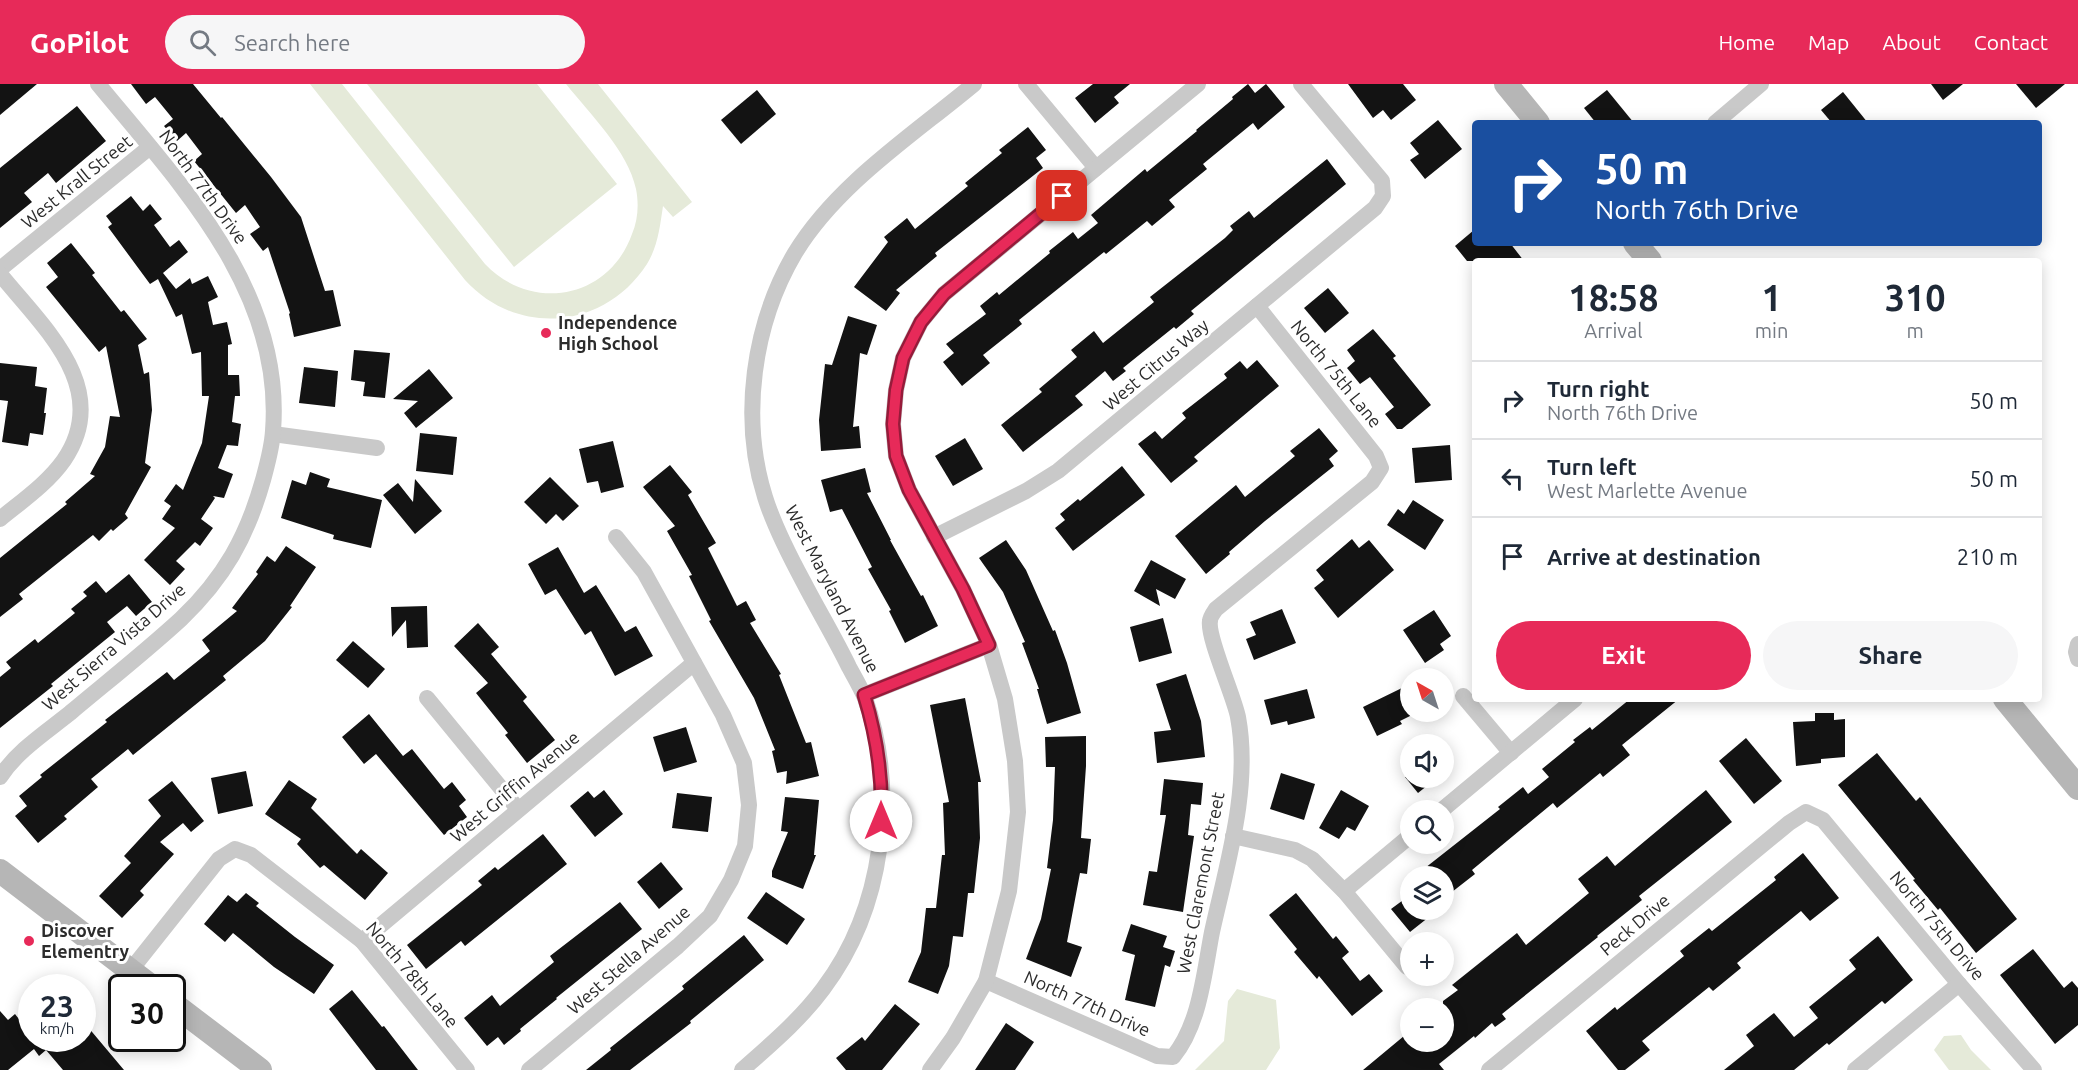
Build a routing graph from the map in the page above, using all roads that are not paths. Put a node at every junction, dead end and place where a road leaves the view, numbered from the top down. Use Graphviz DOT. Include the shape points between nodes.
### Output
graph roads {
  1 [pos="99,84"];
  2 [pos="974,84"];
  3 [pos="1026,84"];
  4 [pos="1198,84"];
  5 [pos="1301,84"];
  6 [pos="1506,84"];
  7 [pos="1761,84"];
  8 [pos="1536,120"];
  9 [pos="1719,120"];
  10 [pos="150,147"];
  11 [pos="1096,168"];
  12 [pos="1638,246"];
  13 [pos="1648,258"];
  14 [pos="0,270"];
  15 [pos="0,274"];
  16 [pos="1257,306"];
  17 [pos="273,434"];
  18 [pos="377,448"];
  19 [pos="1381,468"];
  20 [pos="0,519"];
  21 [pos="616,537"];
  22 [pos="934,537"];
  23 [pos="2078,644"];
  24 [pos="989,645"];
  25 [pos="2078,659"];
  26 [pos="694,663"];
  27 [pos="864,695"];
  28 [pos="1463,696"];
  29 [pos="427,698"];
  30 [pos="1571,702"];
  31 [pos="2007,702"];
  32 [pos="1510,753"];
  33 [pos="0,777"];
  34 [pos="2078,788"];
  35 [pos="1454,800"];
  36 [pos="518,810"];
  37 [pos="1806,812"];
  38 [pos="1233,836"];
  39 [pos="1400,844"];
  40 [pos="0,871"];
  41 [pos="1344,891"];
  42 [pos="362,941"];
  43 [pos="1400,959"];
  44 [pos="130,971"];
  45 [pos="134,974"];
  46 [pos="986,981"];
  47 [pos="1959,984"];
  48 [pos="186,1014"];
  49 [pos="1173,1057"];
  50 [pos="260,1070"];
  51 [pos="466,1070"];
  52 [pos="529,1070"];
  53 [pos="741,1070"];
  54 [pos="930,1070"];
  55 [pos="1489,1070"];
  56 [pos="1855,1070"];
  57 [pos="2034,1070"];
  1 -- 10 [label="street, North 77th Drive"];
  2 -- 27 [label="street, West Maryland Avenue" via="863,175 815,225 780,281 757,357 752,402 765,497 802,579"];
  3 -- 11 [label="street"];
  4 -- 11 [label="street"];
  5 -- 16 [label="street, West Citrus Way" via="1382,181 1383,196 1374,208"];
  6 -- 8 [label="street"];
  7 -- 9 [label="street"];
  10 -- 14 [label="street, West Krall Street"];
  10 -- 17 [label="street, North 77th Drive" via="211,226 249,294 272,374"];
  11 -- 22 [label="street" via="944,294 921,322 903,358 893,424 896,456"];
  12 -- 13 [label="street"];
  15 -- 20 [label="street" via="74,372 82,416 76,439 63,461 44,483"];
  16 -- 19 [label="street, North 75th Lane" via="1376,456"];
  16 -- 22 [label="street, West Citrus Way" via="1058,471"];
  17 -- 18 [label="street"];
  17 -- 33 [label="street, West Sierra Vista Drive" via="255,507 235,554 213,584 183,617 19,754"];
  19 -- 38 [label="street, West Claremont Street" via="1372,482 1216,609 1210,621 1238,717 1241,755"];
  21 -- 26 [label="street" via="644,572"];
  22 -- 24 [label="street"];
  23 -- 25 [label="street"];
  24 -- 27 [label="street"];
  24 -- 46 [label="street" via="1005,699 1018,812 1009,891"];
  26 -- 36 [label="street, West Griffin Avenue"];
  26 -- 52 [label="street, West Stella Avenue" via="744,763 749,805 745,846 710,916"];
  27 -- 53 [label="street, West Maryland Avenue" via="880,759 882,807 877,868 861,921 839,964 805,1011"];
  28 -- 32 [label="street"];
  29 -- 36 [label="street"];
  30 -- 32 [label="street"];
  31 -- 34 [label="street"];
  32 -- 35 [label="street"];
  36 -- 42 [label="street, West Griffin Avenue"];
  37 -- 47 [label="street, North 75th Drive" via="1823,820"];
  37 -- 55 [label="street, Peck Drive"];
  38 -- 41 [label="street" via="1295,850 1312,859"];
  38 -- 49 [label="street, West Claremont Street" via="1197,1002 1184,1044"];
  39 -- 41 [label="street"];
  40 -- 44 [label="street"];
  41 -- 43 [label="street"];
  42 -- 44 [label="street, North 78th Lane" via="251,855 235,849 219,859"];
  42 -- 51 [label="street, North 78th Lane"];
  44 -- 45 [label="street"];
  46 -- 49 [label="street, North 77th Drive" via="1157,1056"];
  46 -- 54 [label="street"];
  47 -- 56 [label="street"];
  47 -- 57 [label="street, North 75th Drive"];
  48 -- 50 [label="street"];
}
